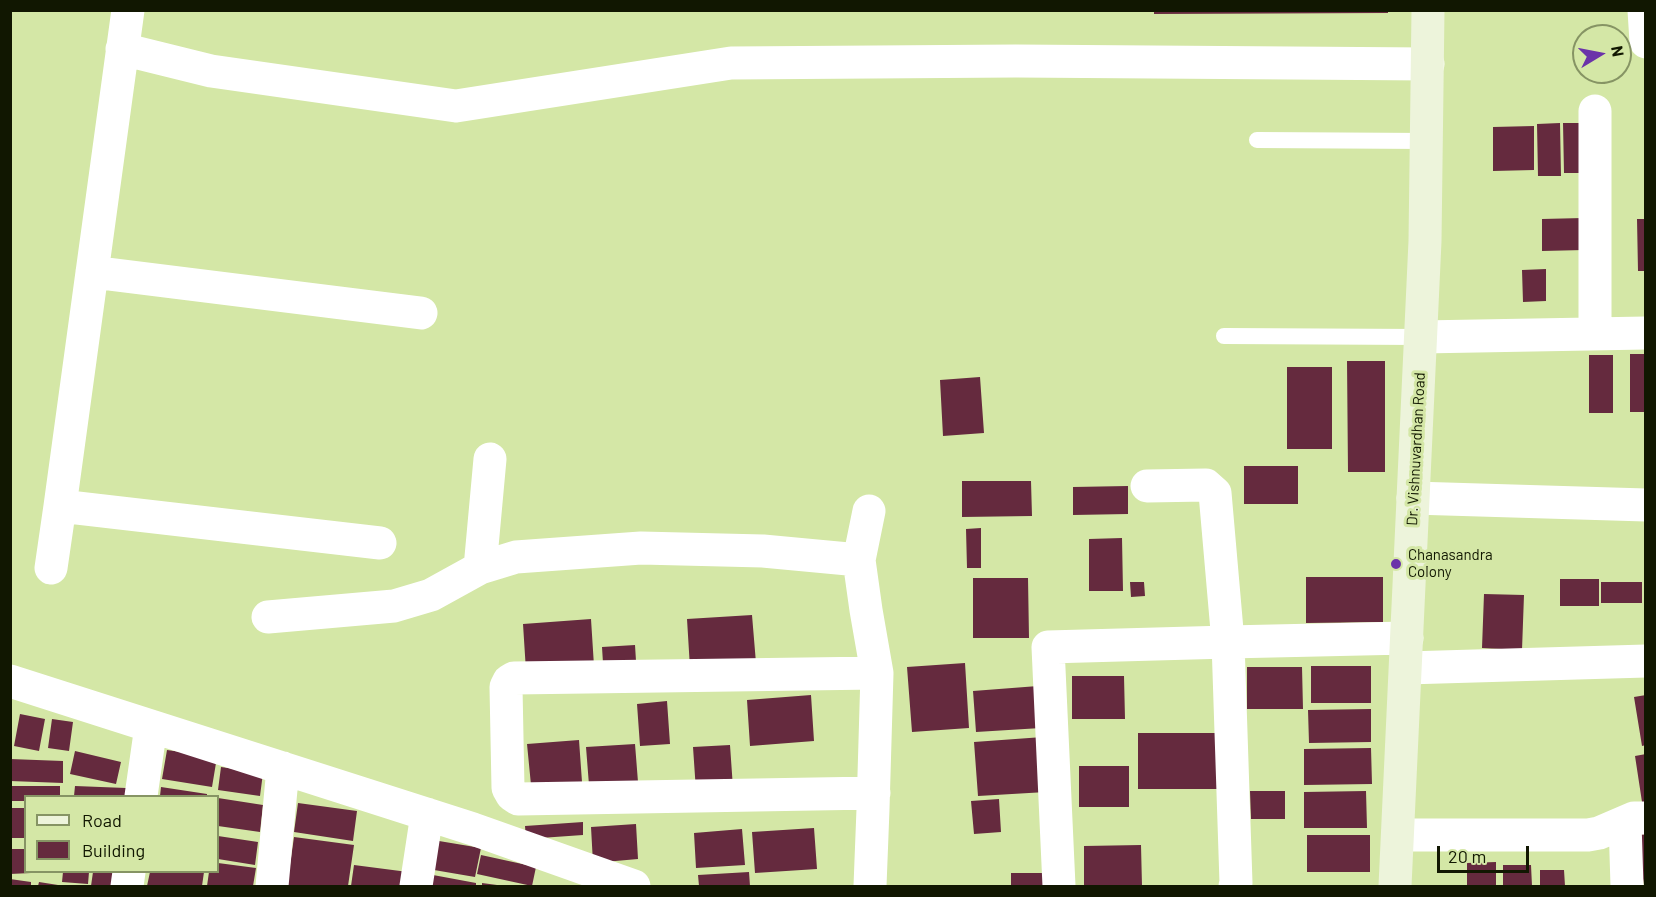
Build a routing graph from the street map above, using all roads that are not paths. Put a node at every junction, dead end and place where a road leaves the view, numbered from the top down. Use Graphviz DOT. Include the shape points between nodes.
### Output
graph roads {
  1 [pos="128,10"];
  2 [pos="1428,10"];
  3 [pos="1644,10"];
  4 [pos="1646,42"];
  5 [pos="122,49"];
  6 [pos="1428,64"];
  7 [pos="1595,111"];
  8 [pos="1257,140"];
  9 [pos="1426,141"];
  10 [pos="92,272"];
  11 [pos="421,313"];
  12 [pos="1646,333"];
  13 [pos="1595,334"];
  14 [pos="1224,336"];
  15 [pos="1421,337"];
  16 [pos="490,459"];
  17 [pos="1147,486"];
  18 [pos="1413,498"];
  19 [pos="1646,505"];
  20 [pos="60,506"];
  21 [pos="870,511"];
  22 [pos="380,543"];
  23 [pos="860,560"];
  24 [pos="51,568"];
  25 [pos="480,568"];
  26 [pos="268,617"];
  27 [pos="1228,642"];
  28 [pos="1406,653"];
  29 [pos="1646,661"];
  30 [pos="878,674"];
  31 [pos="11,682"];
  32 [pos="151,726"];
  33 [pos="283,768"];
  34 [pos="874,793"];
  35 [pos="141,795"];
  36 [pos="427,814"];
  37 [pos="1635,820"];
  38 [pos="1398,835"];
  39 [pos="554,872"];
  40 [pos="272,886"];
  41 [pos="416,886"];
  42 [pos="634,886"];
  43 [pos="870,886"];
  44 [pos="1059,886"];
  45 [pos="1234,886"];
  46 [pos="1395,886"];
  47 [pos="1627,886"];
  1 -- 5 [label="street"];
  2 -- 6 [label="main road, Dr. Vishnuvardhan Road"];
  3 -- 4 [label="street"];
  5 -- 6 [label="street" via="210,71 456,106 731,63"];
  5 -- 10 [label="street"];
  6 -- 9 [label="main road, Dr. Vishnuvardhan Road"];
  7 -- 13 [label="street"];
  8 -- 9 [label="lane"];
  9 -- 15 [label="main road, Dr. Vishnuvardhan Road"];
  10 -- 11 [label="street"];
  10 -- 20 [label="street"];
  12 -- 13 [label="street"];
  13 -- 15 [label="street"];
  14 -- 15 [label="lane"];
  15 -- 18 [label="main road, Dr. Vishnuvardhan Road"];
  16 -- 25 [label="street"];
  17 -- 27 [label="street" via="1206,484 1215,494"];
  18 -- 19 [label="street"];
  18 -- 28 [label="main road, Dr. Vishnuvardhan Road"];
  20 -- 22 [label="street"];
  20 -- 24 [label="street"];
  21 -- 23 [label="street"];
  23 -- 25 [label="street" via="763,551 641,548 516,557"];
  23 -- 30 [label="street"];
  25 -- 26 [label="street" via="431,595 394,606"];
  27 -- 28 [label="street"];
  27 -- 44 [label="street" via="1048,647"];
  27 -- 45 [label="street"];
  28 -- 29 [label="street"];
  28 -- 38 [label="main road, Dr. Vishnuvardhan Road"];
  30 -- 34 [label="street"];
  30 -- 34 [label="street" via="514,678 506,687 508,788 519,799"];
  31 -- 32 [label="street"];
  32 -- 33 [label="street"];
  32 -- 35 [label="street"];
  33 -- 36 [label="street"];
  33 -- 40 [label="street"];
  34 -- 43 [label="street"];
  36 -- 39 [label="street"];
  36 -- 41 [label="street"];
  37 -- 38 [label="street" via="1588,835"];
  37 -- 47 [label="street"];
  38 -- 46 [label="main road, Dr. Vishnuvardhan Road"];
  39 -- 42 [label="street"];
}
